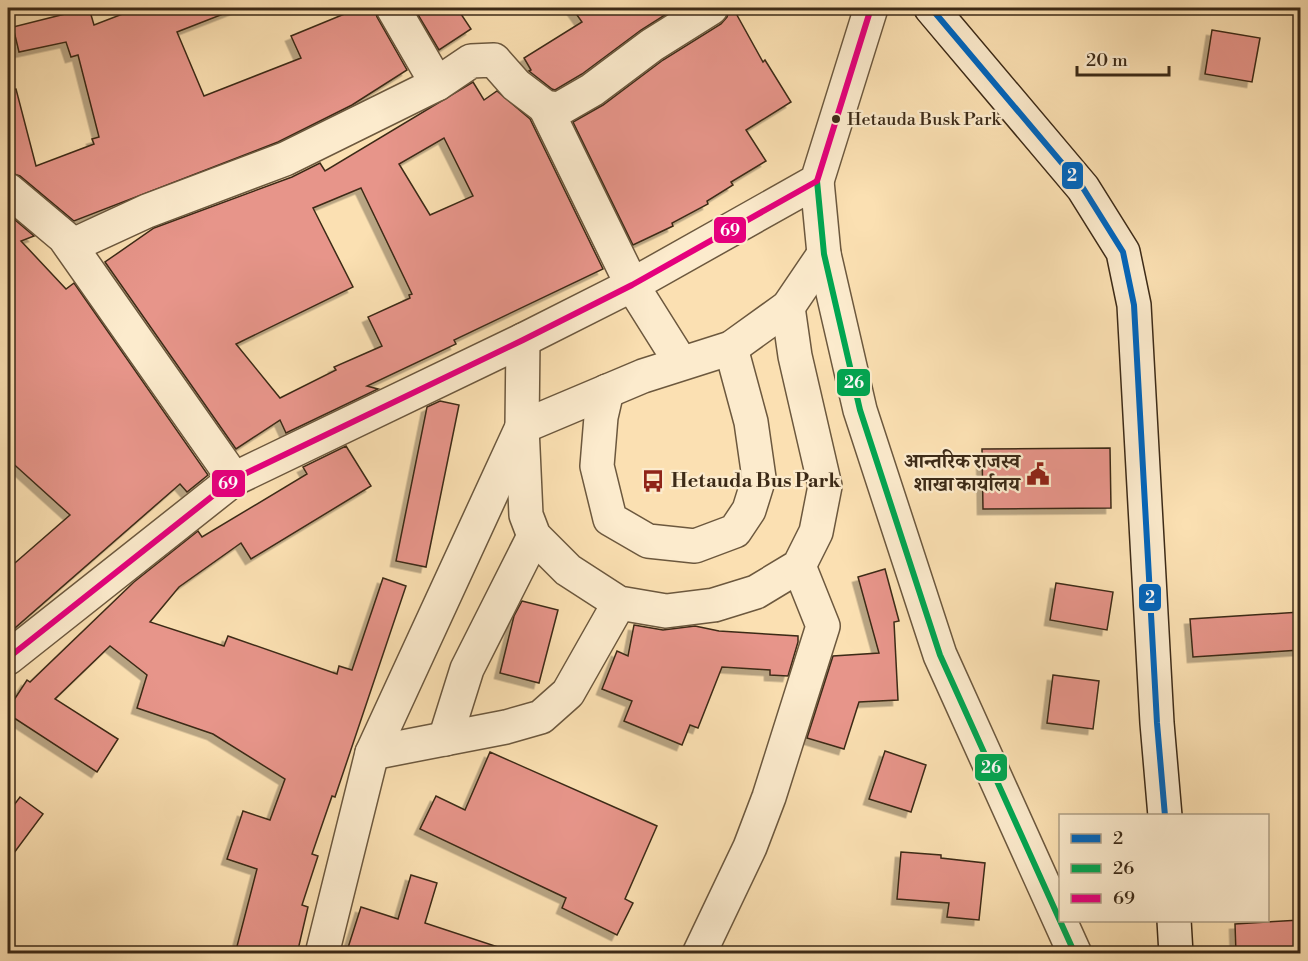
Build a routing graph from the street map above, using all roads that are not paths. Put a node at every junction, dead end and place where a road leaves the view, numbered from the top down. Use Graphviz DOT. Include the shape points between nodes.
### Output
graph roads {
  1 [pos="393,8"];
  2 [pos="711,8"];
  3 [pos="871,8"];
  4 [pos="931,8"];
  5 [pos="437,84"];
  6 [pos="545,107"];
  7 [pos="817,181"];
  8 [pos="8,190"];
  9 [pos="71,246"];
  10 [pos="824,254"];
  11 [pos="632,285"];
  12 [pos="789,307"];
  13 [pos="523,340"];
  14 [pos="731,348"];
  15 [pos="681,363"];
  16 [pos="607,391"];
  17 [pos="522,427"];
  18 [pos="234,479"];
  19 [pos="534,536"];
  20 [pos="799,566"];
  21 [pos="619,603"];
  22 [pos="8,658"];
  23 [pos="445,739"];
  24 [pos="372,753"];
  25 [pos="1165,814"];
  26 [pos="1059,919"];
  27 [pos="1061,922"];
  28 [pos="1174,922"];
  29 [pos="322,954"];
  30 [pos="699,954"];
  31 [pos="1075,954"];
  32 [pos="1176,954"];
  1 -- 5 [label="street"];
  2 -- 6 [label="street" via="559,110"];
  3 -- 7 [label="street"];
  4 -- 25 [label="street" via="1083,188 1123,252 1134,305"];
  5 -- 6 [label="street" via="471,61 494,60 516,85"];
  5 -- 9 [label="street" via="285,159 147,211"];
  6 -- 11 [label="street"];
  7 -- 10 [label="street"];
  7 -- 11 [label="street"];
  8 -- 9 [label="street"];
  9 -- 18 [label="street"];
  10 -- 12 [label="street"];
  10 -- 26 [label="street" via="860,410 940,655"];
  11 -- 13 [label="street"];
  11 -- 15 [label="street"];
  12 -- 14 [label="street"];
  12 -- 20 [label="street" via="795,356 825,486 816,532"];
  13 -- 17 [label="street"];
  13 -- 18 [label="street"];
  14 -- 15 [label="street"];
  14 -- 16 [label="street" via="751,422 759,478 749,510 735,531 695,546 648,541 610,519 597,466"];
  15 -- 16 [label="street"];
  16 -- 17 [label="street"];
  17 -- 19 [label="street" via="526,515"];
  17 -- 24 [label="street"];
  18 -- 22 [label="street"];
  19 -- 21 [label="street" via="568,570"];
  19 -- 23 [label="street" via="467,669"];
  20 -- 21 [label="street" via="756,592 714,605 666,611"];
  20 -- 30 [label="street" via="823,626 769,797 750,847"];
  21 -- 23 [label="street" via="568,693 541,717"];
  23 -- 24 [label="street"];
  24 -- 29 [label="street"];
  27 -- 31 [label="street"];
  28 -- 32 [label="street"];
}
